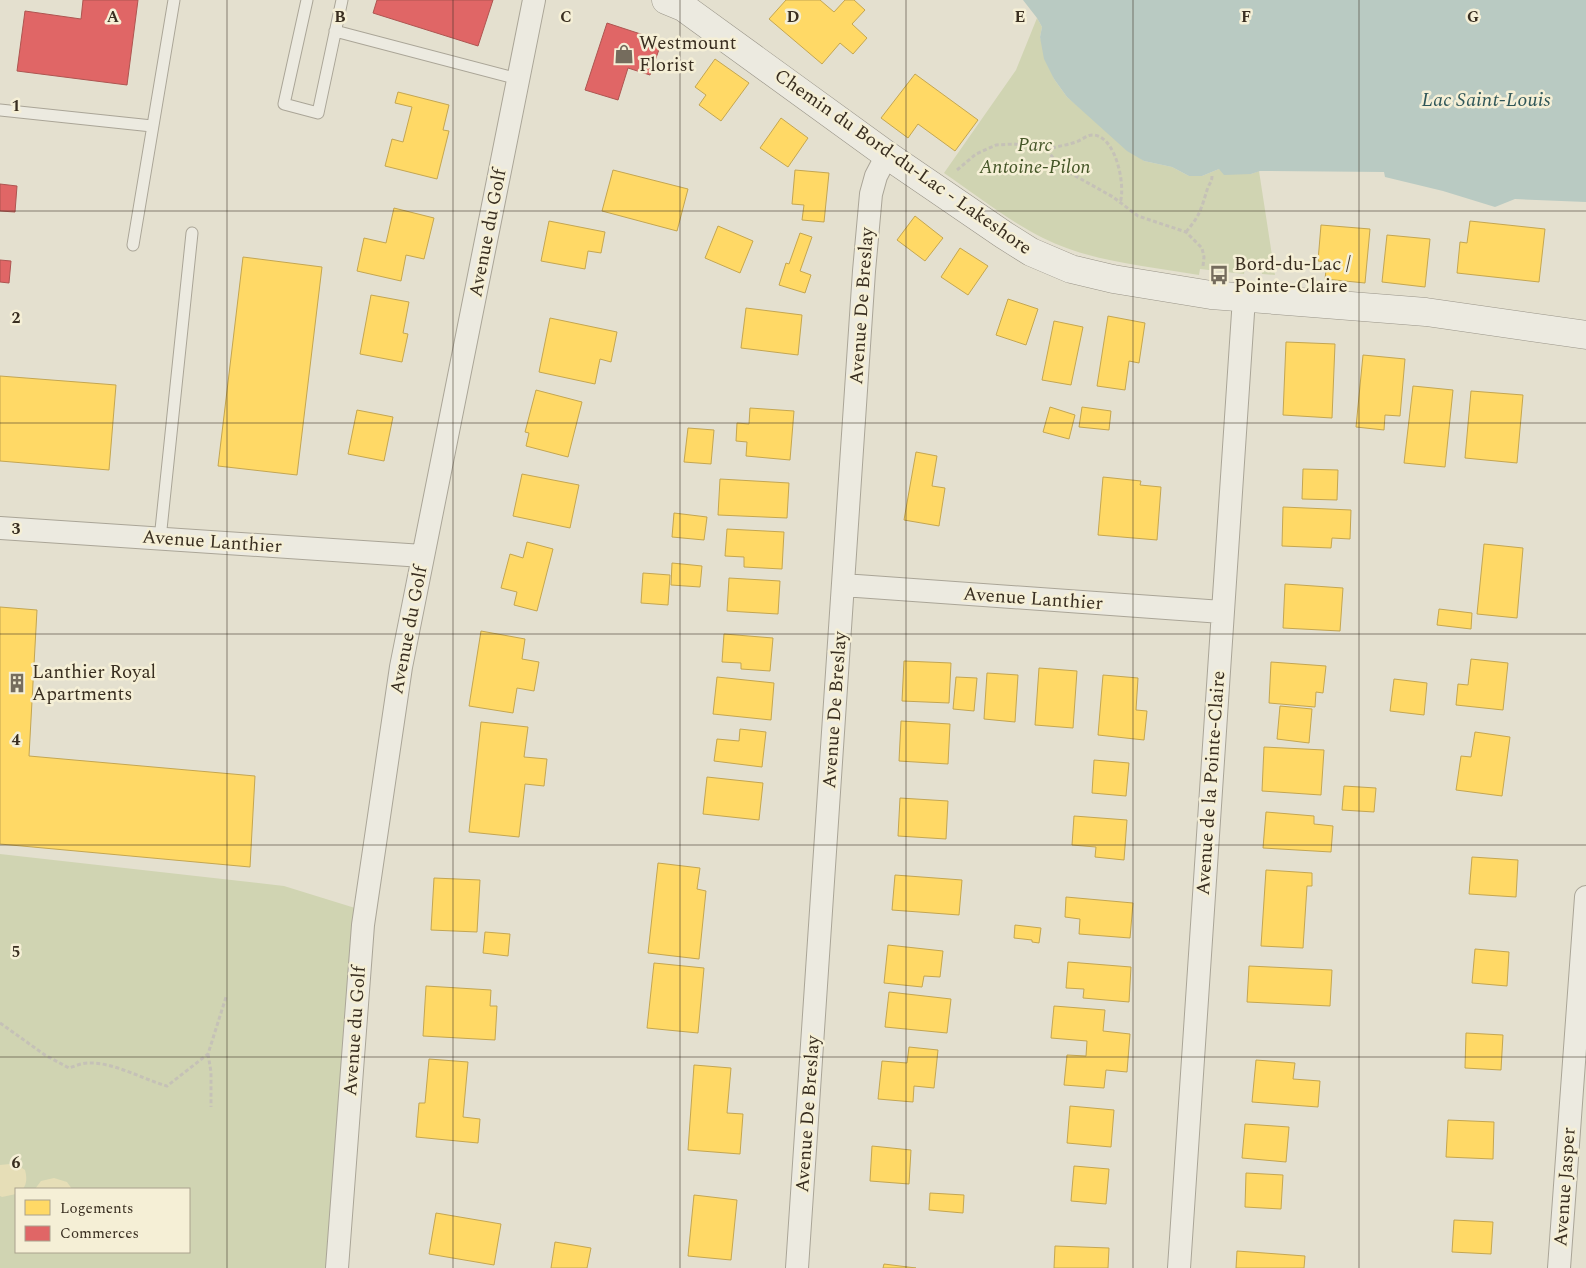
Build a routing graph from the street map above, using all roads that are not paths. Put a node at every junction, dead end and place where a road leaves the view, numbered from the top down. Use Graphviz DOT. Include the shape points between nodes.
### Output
graph roads {
  1 [pos="174,0"];
  2 [pos="307,0"];
  3 [pos="342,0"];
  4 [pos="534,0"];
  5 [pos="666,0"];
  6 [pos="335,31"];
  7 [pos="518,79"];
  8 [pos="0,110"];
  9 [pos="152,126"];
  10 [pos="887,155"];
  11 [pos="192,233"];
  12 [pos="133,245"];
  13 [pos="1244,298"];
  14 [pos="1586,335"];
  15 [pos="0,528"];
  16 [pos="160,539"];
  17 [pos="423,556"];
  18 [pos="843,585"];
  19 [pos="1222,612"];
  20 [pos="1586,897"];
  21 [pos="337,1268"];
  22 [pos="797,1268"];
  23 [pos="1179,1268"];
  24 [pos="1559,1268"];
  1 -- 9 [label="lane"];
  2 -- 6 [label="lane" via="284,104 318,113"];
  3 -- 6 [label="lane"];
  4 -- 7 [label="street, Avenue du Golf"];
  5 -- 10 [label="street, Chemin du Bord-du-Lac - Lakeshore" via="683,8"];
  6 -- 7 [label="lane"];
  7 -- 17 [label="street, Avenue du Golf"];
  8 -- 9 [label="lane"];
  9 -- 12 [label="lane"];
  10 -- 13 [label="street, Chemin du Bord-du-Lac - Lakeshore" via="1018,244 1057,264 1083,273 1166,289"];
  10 -- 18 [label="street, Avenue De Breslay" via="874,180 869,213"];
  11 -- 16 [label="lane"];
  13 -- 14 [label="street, Chemin du Bord-du-Lac - Lakeshore" via="1426,312"];
  13 -- 19 [label="street, Avenue de la Pointe-Claire"];
  15 -- 16 [label="street, Avenue Lanthier"];
  16 -- 17 [label="street, Avenue Lanthier"];
  17 -- 21 [label="street, Avenue du Golf" via="401,667 363,925"];
  18 -- 19 [label="street, Avenue Lanthier"];
  18 -- 22 [label="street, Avenue De Breslay"];
  19 -- 23 [label="street, Avenue de la Pointe-Claire"];
  20 -- 24 [label="street, Avenue Jasper"];
}
